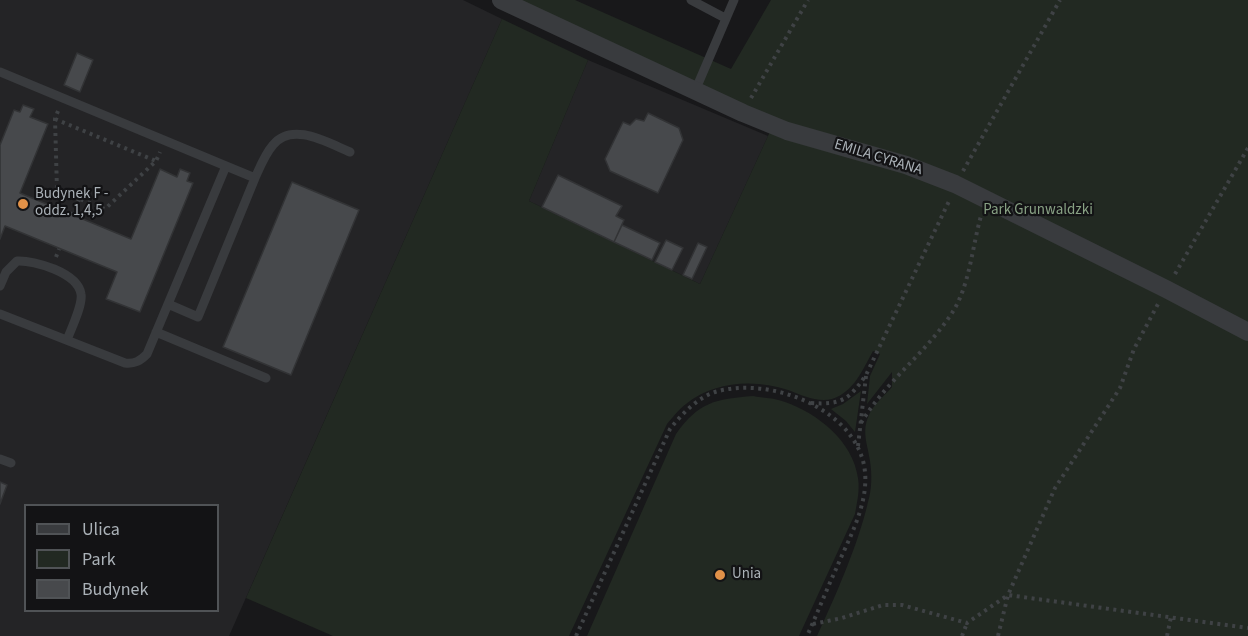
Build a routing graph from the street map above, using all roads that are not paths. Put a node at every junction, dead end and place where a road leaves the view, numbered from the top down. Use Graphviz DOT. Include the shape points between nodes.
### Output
graph roads {
  1 [pos="501,0"];
  2 [pos="691,0"];
  3 [pos="734,0"];
  4 [pos="725,18"];
  5 [pos="0,72"];
  6 [pos="695,91"];
  7 [pos="350,153"];
  8 [pos="226,166"];
  9 [pos="255,178"];
  10 [pos="0,286"];
  11 [pos="168,304"];
  12 [pos="0,314"];
  13 [pos="156,332"];
  14 [pos="1248,332"];
  15 [pos="67,340"];
  16 [pos="266,378"];
  17 [pos="0,459"];
  18 [pos="11,463"];
  1 -- 6 [label="street, EMILA CYRANA"];
  2 -- 4 [label="lane"];
  3 -- 4 [label="lane"];
  4 -- 6 [label="lane"];
  5 -- 8 [label="lane"];
  6 -- 14 [label="street, EMILA CYRANA" via="787,131 956,184"];
  7 -- 9 [label="lane" via="312,136 284,136 267,153"];
  8 -- 9 [label="lane"];
  8 -- 11 [label="lane"];
  9 -- 11 [label="lane" via="198,316"];
  10 -- 15 [label="lane" via="17,261 35,262 68,276 81,294 81,302"];
  11 -- 13 [label="lane"];
  12 -- 15 [label="lane"];
  13 -- 15 [label="lane" via="147,354 132,363"];
  13 -- 16 [label="lane"];
  17 -- 18 [label="lane"];
}
